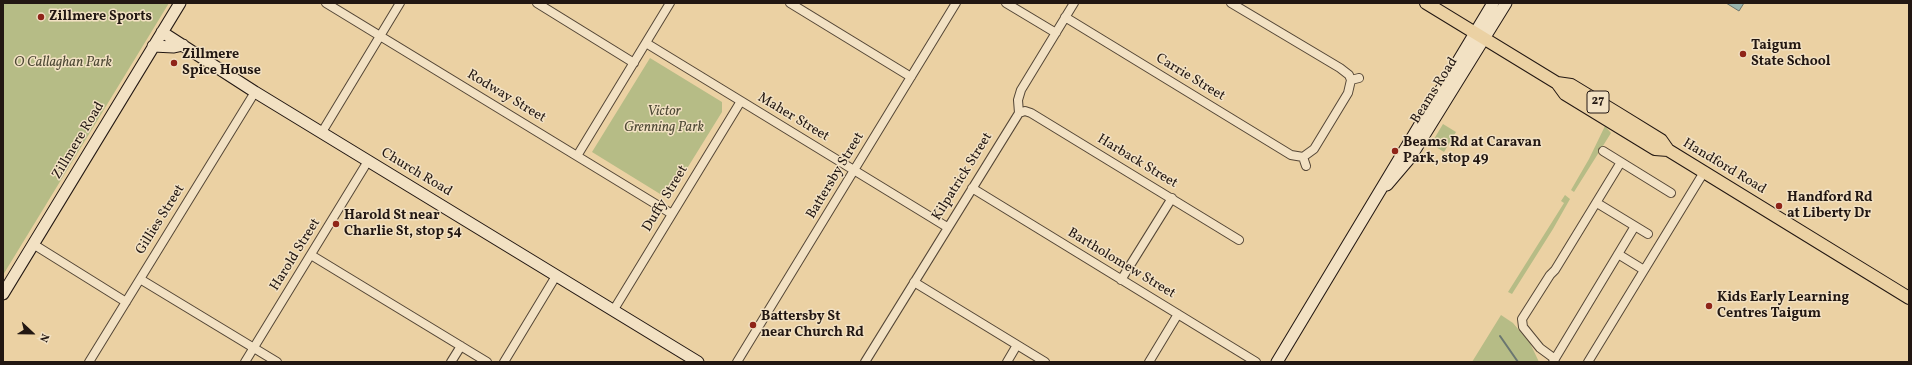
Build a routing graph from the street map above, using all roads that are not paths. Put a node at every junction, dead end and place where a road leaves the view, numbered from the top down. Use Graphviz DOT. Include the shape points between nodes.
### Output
graph roads {
  1 [pos="180,3"];
  2 [pos="326,3"];
  3 [pos="400,3"];
  4 [pos="537,3"];
  5 [pos="670,3"];
  6 [pos="790,3"];
  7 [pos="956,3"];
  8 [pos="1006,3"];
  9 [pos="1074,3"];
  10 [pos="1232,3"];
  11 [pos="1426,3"];
  12 [pos="1493,3"];
  13 [pos="1506,3"];
  14 [pos="1065,18"];
  15 [pos="162,32"];
  16 [pos="1056,33"];
  17 [pos="380,36"];
  18 [pos="1480,36"];
  19 [pos="646,43"];
  20 [pos="182,45"];
  21 [pos="153,46"];
  22 [pos="634,63"];
  23 [pos="911,77"];
  24 [pos="255,92"];
  25 [pos="741,101"];
  26 [pos="1019,113"];
  27 [pos="322,132"];
  28 [pos="1603,151"];
  29 [pos="577,156"];
  30 [pos="1303,157"];
  31 [pos="368,161"];
  32 [pos="1621,162"];
  33 [pos="1306,166"];
  34 [pos="854,170"];
  35 [pos="1704,172"];
  36 [pos="972,188"];
  37 [pos="1671,193"];
  38 [pos="1172,198"];
  39 [pos="1597,203"];
  40 [pos="672,214"];
  41 [pos="1635,226"];
  42 [pos="947,227"];
  43 [pos="1648,234"];
  44 [pos="1240,240"];
  45 [pos="33,244"];
  46 [pos="311,254"];
  47 [pos="1618,254"];
  48 [pos="1644,270"];
  49 [pos="556,276"];
  50 [pos="140,279"];
  51 [pos="1121,280"];
  52 [pos="914,282"];
  53 [pos="3,294"];
  54 [pos="1909,298"];
  55 [pos="126,302"];
  56 [pos="613,311"];
  57 [pos="1178,314"];
  58 [pos="1017,345"];
  59 [pos="460,346"];
  60 [pos="254,348"];
  61 [pos="1554,361"];
  62 [pos="89,362"];
  63 [pos="245,362"];
  64 [pos="277,362"];
  65 [pos="451,362"];
  66 [pos="487,362"];
  67 [pos="504,362"];
  68 [pos="698,362"];
  69 [pos="737,362"];
  70 [pos="865,362"];
  71 [pos="1007,362"];
  72 [pos="1046,362"];
  73 [pos="1149,362"];
  74 [pos="1256,362"];
  75 [pos="1277,362"];
  76 [pos="1588,362"];
  1 -- 15 [label="main road, Zillmere Road"];
  2 -- 17 [label="street, Rodway Street"];
  3 -- 17 [label="street"];
  4 -- 22 [label="street"];
  5 -- 19 [label="street"];
  6 -- 23 [label="street"];
  7 -- 23 [label="street, Battersby Street"];
  8 -- 16 [label="street"];
  9 -- 14 [label="street, Kilpatrick Street"];
  10 -- 30 [label="street" via="1355,79 1314,149"];
  11 -- 18 [label="main road, Handford Road / 27"];
  12 -- 18 [label="main road, Beams Road"];
  13 -- 18 [label="main road, Beams Road"];
  14 -- 16 [label="street, Kilpatrick Street"];
  14 -- 30 [label="street, Carrie Street" via="1291,155"];
  15 -- 20 [label="main road, Church Road"];
  15 -- 21 [label="main road, Zillmere Road"];
  16 -- 26 [label="street, Kilpatrick Street" via="1021,90 1018,100"];
  17 -- 27 [label="street"];
  17 -- 29 [label="street, Rodway Street"];
  18 -- 35 [label="main road, Handford Road / 27" via="1557,83 1571,85 1661,140 1668,150"];
  18 -- 75 [label="main road, Beams Road" via="1410,158 1382,190"];
  19 -- 22 [label="street"];
  19 -- 25 [label="street, Maher Street"];
  20 -- 21 [label="main road"];
  20 -- 24 [label="main road, Church Road"];
  21 -- 45 [label="main road, Zillmere Road"];
  22 -- 29 [label="street"];
  23 -- 34 [label="street, Battersby Street"];
  24 -- 27 [label="main road, Church Road"];
  24 -- 50 [label="street, Gillies Street"];
  25 -- 34 [label="street, Maher Street"];
  25 -- 40 [label="street, Duffy Street"];
  26 -- 36 [label="street, Kilpatrick Street"];
  26 -- 38 [label="street, Harback Street" via="1028,112"];
  27 -- 31 [label="main road, Church Road"];
  28 -- 32 [label="street"];
  29 -- 40 [label="street, Rodway Street"];
  30 -- 33 [label="street"];
  31 -- 46 [label="street, Harold Street"];
  31 -- 49 [label="main road, Church Road"];
  32 -- 37 [label="street"];
  32 -- 39 [label="street"];
  34 -- 42 [label="street, Maher Street"];
  34 -- 69 [label="street, Battersby Street"];
  35 -- 48 [label="street"];
  35 -- 54 [label="main road, Handford Road / 27"];
  36 -- 42 [label="street, Kilpatrick Street"];
  36 -- 51 [label="street, Bartholomew Street"];
  38 -- 44 [label="street, Harback Street"];
  38 -- 51 [label="street"];
  39 -- 41 [label="street"];
  39 -- 61 [label="street" via="1522,319 1523,327"];
  40 -- 56 [label="street, Duffy Street"];
  41 -- 43 [label="street"];
  41 -- 47 [label="street"];
  42 -- 52 [label="street, Kilpatrick Street"];
  45 -- 53 [label="main road, Zillmere Road"];
  45 -- 55 [label="street"];
  46 -- 59 [label="street"];
  46 -- 60 [label="street, Harold Street"];
  47 -- 48 [label="street"];
  47 -- 61 [label="street"];
  48 -- 76 [label="street"];
  49 -- 56 [label="main road, Church Road"];
  49 -- 67 [label="street"];
  50 -- 55 [label="street, Gillies Street"];
  50 -- 60 [label="street"];
  51 -- 57 [label="street, Bartholomew Street"];
  52 -- 58 [label="street"];
  52 -- 70 [label="street, Kilpatrick Street"];
  55 -- 62 [label="street, Gillies Street"];
  56 -- 68 [label="main road, Church Road"];
  57 -- 73 [label="street"];
  57 -- 74 [label="street, Bartholomew Street"];
  58 -- 71 [label="street"];
  58 -- 72 [label="street"];
  59 -- 65 [label="street"];
  59 -- 66 [label="street"];
  60 -- 63 [label="street, Harold Street"];
  60 -- 64 [label="street"];
}
